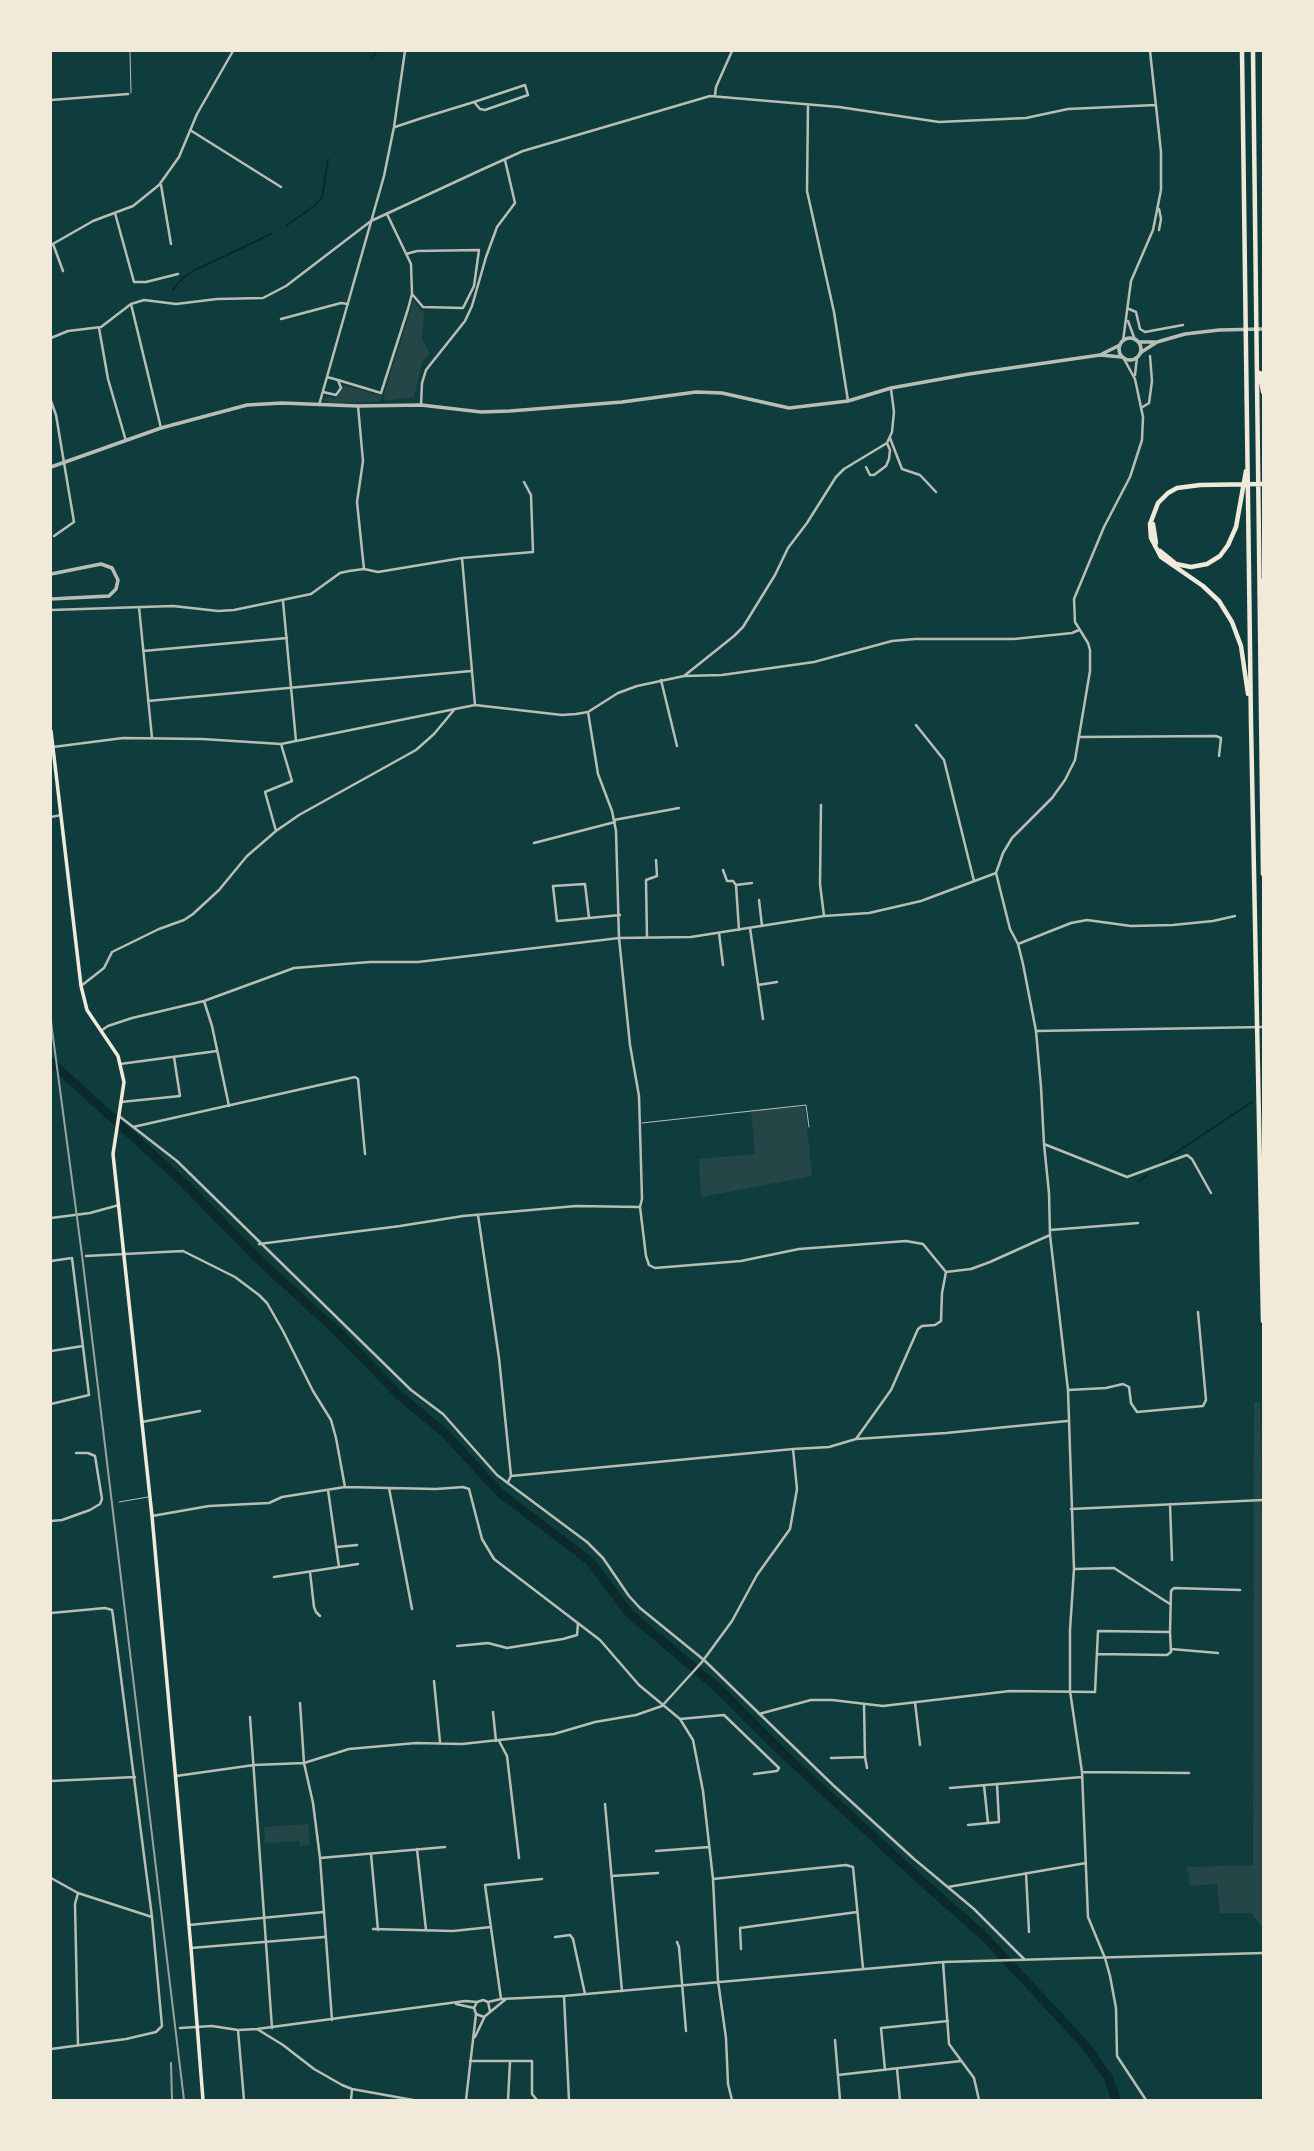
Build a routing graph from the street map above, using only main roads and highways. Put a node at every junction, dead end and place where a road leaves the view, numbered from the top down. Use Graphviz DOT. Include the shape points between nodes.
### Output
graph roads {
  1 [pos="1242,51"];
  2 [pos="1253,51"];
  3 [pos="1258,357"];
  4 [pos="1263,393"];
  5 [pos="1248,456"];
  6 [pos="1229,485"];
  7 [pos="1263,485"];
  8 [pos="1263,581"];
  9 [pos="1259,638"];
  10 [pos="1251,723"];
  11 [pos="51,731"];
  12 [pos="1263,874"];
  13 [pos="1263,1321"];
  14 [pos="203,2100"];
  1 -- 5 [label="highway"];
  2 -- 3 [label="highway"];
  3 -- 4 [label="highway"];
  3 -- 9 [label="highway"];
  5 -- 6 [label="highway" via="1239,516 1224,551 1198,566 1182,566 1168,559 1157,547 1153,530 1154,514 1163,501 1188,489"];
  5 -- 10 [label="highway"];
  6 -- 7 [label="highway"];
  6 -- 10 [label="highway" via="1187,486 1168,493 1154,509 1150,531 1161,557 1203,586 1232,622 1245,666"];
  8 -- 9 [label="highway"];
  9 -- 12 [label="highway"];
  10 -- 13 [label="highway"];
  11 -- 14 [label="main road" via="81,986 87,1010 112,1043 124,1082 113,1154 152,1516"];
}
